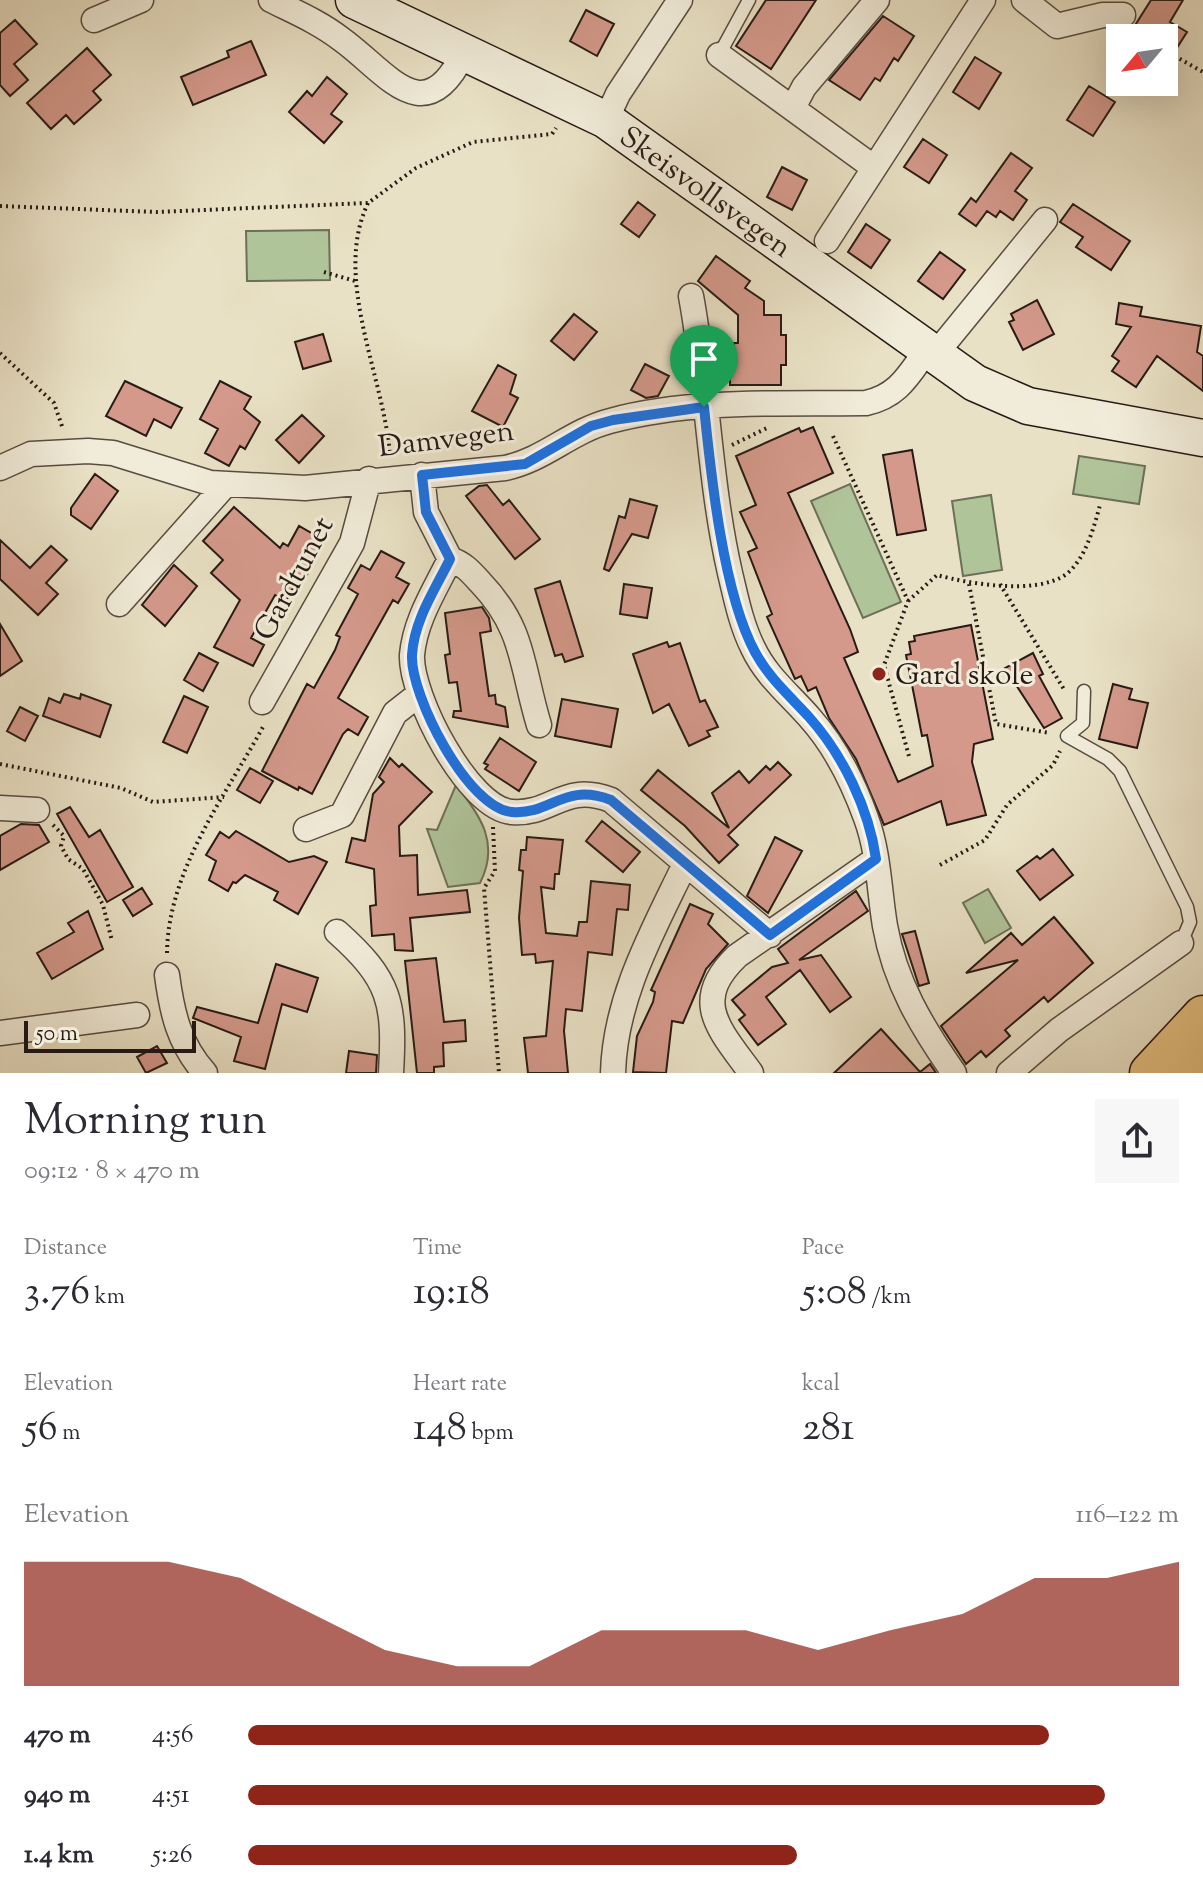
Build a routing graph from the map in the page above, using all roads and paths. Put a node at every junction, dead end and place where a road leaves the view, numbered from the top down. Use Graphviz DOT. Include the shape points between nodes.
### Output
graph roads {
  1 [pos="141,0"];
  2 [pos="271,0"];
  3 [pos="354,0"];
  4 [pos="680,0"];
  5 [pos="749,0"];
  6 [pos="877,0"];
  7 [pos="983,0"];
  8 [pos="1024,0"];
  9 [pos="1123,15"];
  10 [pos="94,20"];
  11 [pos="463,54"];
  12 [pos="719,55"];
  13 [pos="1178,58"];
  14 [pos="1203,72"];
  15 [pos="793,108"];
  16 [pos="557,119"];
  17 [pos="606,120"];
  18 [pos="873,167"];
  19 [pos="368,203"];
  20 [pos="0,206"];
  21 [pos="1045,220"];
  22 [pos="827,241"];
  23 [pos="324,272"];
  24 [pos="355,281"];
  25 [pos="691,296"];
  26 [pos="0,353"];
  27 [pos="930,354"];
  28 [pos="704,407"];
  29 [pos="772,425"];
  30 [pos="833,436"];
  31 [pos="1203,438"];
  32 [pos="56,451"];
  33 [pos="710,459"];
  34 [pos="390,462"];
  35 [pos="0,468"];
  36 [pos="422,475"];
  37 [pos="369,479"];
  38 [pos="226,484"];
  39 [pos="1100,505"];
  40 [pos="450,559"];
  41 [pos="969,584"];
  42 [pos="1000,584"];
  43 [pos="908,601"];
  44 [pos="119,604"];
  45 [pos="1084,691"];
  46 [pos="418,695"];
  47 [pos="266,707"];
  48 [pos="539,725"];
  49 [pos="1067,736"];
  50 [pos="910,760"];
  51 [pos="0,764"];
  52 [pos="225,797"];
  53 [pos="492,807"];
  54 [pos="0,808"];
  55 [pos="37,810"];
  56 [pos="306,829"];
  57 [pos="876,859"];
  58 [pos="685,864"];
  59 [pos="940,865"];
  60 [pos="337,932"];
  61 [pos="770,935"];
  62 [pos="112,941"];
  63 [pos="1181,943"];
  64 [pos="167,975"];
  65 [pos="137,1015"];
  66 [pos="1203,1016"];
  67 [pos="0,1033"];
  68 [pos="1203,1060"];
  69 [pos="205,1073"];
  70 [pos="391,1073"];
  71 [pos="499,1073"];
  72 [pos="613,1073"];
  73 [pos="751,1073"];
  74 [pos="954,1073"];
  75 [pos="1009,1073"];
  76 [pos="1150,1073"];
  77 [pos="1191,1073"];
  1 -- 10 [label="street"];
  2 -- 11 [label="street" via="314,20 400,89 414,93 443,86"];
  3 -- 11 [label="main road, Skeisvollsvegen"];
  4 -- 17 [label="street"];
  5 -- 12 [label="lane"];
  6 -- 15 [label="street" via="804,87"];
  7 -- 18 [label="street"];
  8 -- 9 [label="street" via="1057,26"];
  11 -- 17 [label="main road, Skeisvollsvegen"];
  12 -- 15 [label="street"];
  13 -- 14 [label="path"];
  15 -- 18 [label="street"];
  16 -- 19 [label="path" via="552,134 473,142 416,168"];
  17 -- 27 [label="main road, Skeisvollsvegen"];
  18 -- 22 [label="street"];
  19 -- 20 [label="path" via="156,212"];
  19 -- 24 [label="path" via="357,225"];
  21 -- 27 [label="street"];
  23 -- 24 [label="path"];
  24 -- 34 [label="path" via="387,423"];
  25 -- 28 [label="street"];
  26 -- 32 [label="path" via="54,403 63,427"];
  27 -- 28 [label="street, Damvegen" via="899,390 866,403"];
  27 -- 31 [label="main road, Skeisvollsvegen" via="975,383 1028,406"];
  28 -- 33 [label="street"];
  28 -- 36 [label="street, Damvegen" via="591,426 525,464"];
  29 -- 33 [label="path"];
  30 -- 43 [label="path"];
  32 -- 35 [label="street, Damvegen" via="31,454"];
  32 -- 38 [label="street, Damvegen" via="113,453"];
  33 -- 57 [label="street" via="741,620 753,649 767,674 810,718 839,758 867,821"];
  36 -- 37 [label="street, Damvegen"];
  36 -- 40 [label="street" via="426,512"];
  37 -- 38 [label="street, Damvegen" via="305,488"];
  37 -- 47 [label="street, Gardtunet" via="352,543"];
  38 -- 44 [label="street"];
  39 -- 42 [label="path" via="1089,541 1066,575 1035,586"];
  40 -- 46 [label="street" via="414,636"];
  40 -- 48 [label="street" via="463,564 508,616"];
  41 -- 42 [label="path"];
  41 -- 43 [label="path" via="937,575"];
  41 -- 49 [label="path" via="996,724"];
  42 -- 49 [label="path" via="1065,687"];
  43 -- 50 [label="path" via="884,665"];
  45 -- 49 [label="lane" via="1083,723"];
  46 -- 53 [label="street" via="464,778"];
  46 -- 56 [label="street" via="395,713 342,815"];
  47 -- 52 [label="path"];
  49 -- 59 [label="path" via="1053,765 1007,805 985,840"];
  49 -- 63 [label="lane" via="1114,764 1129,785 1187,907 1190,922"];
  51 -- 52 [label="path" via="121,788 153,802"];
  52 -- 64 [label="path" via="186,866 172,908"];
  53 -- 58 [label="street" via="530,811 578,793 596,795 611,800"];
  53 -- 71 [label="path" via="495,871 484,888"];
  54 -- 55 [label="street"];
  55 -- 62 [label="path" via="64,836 61,846 68,859 83,869 103,905"];
  57 -- 61 [label="street"];
  57 -- 74 [label="street" via="898,976 916,1016"];
  58 -- 61 [label="street"];
  58 -- 72 [label="street" via="624,1002 616,1027"];
  60 -- 70 [label="street" via="387,989 394,1026"];
  61 -- 73 [label="street" via="717,975 711,998 714,1016"];
  63 -- 75 [label="street" via="1059,1030"];
  64 -- 69 [label="street" via="176,1024"];
  65 -- 67 [label="street"];
  66 -- 76 [label="main road"];
  68 -- 77 [label="main road"];
}
